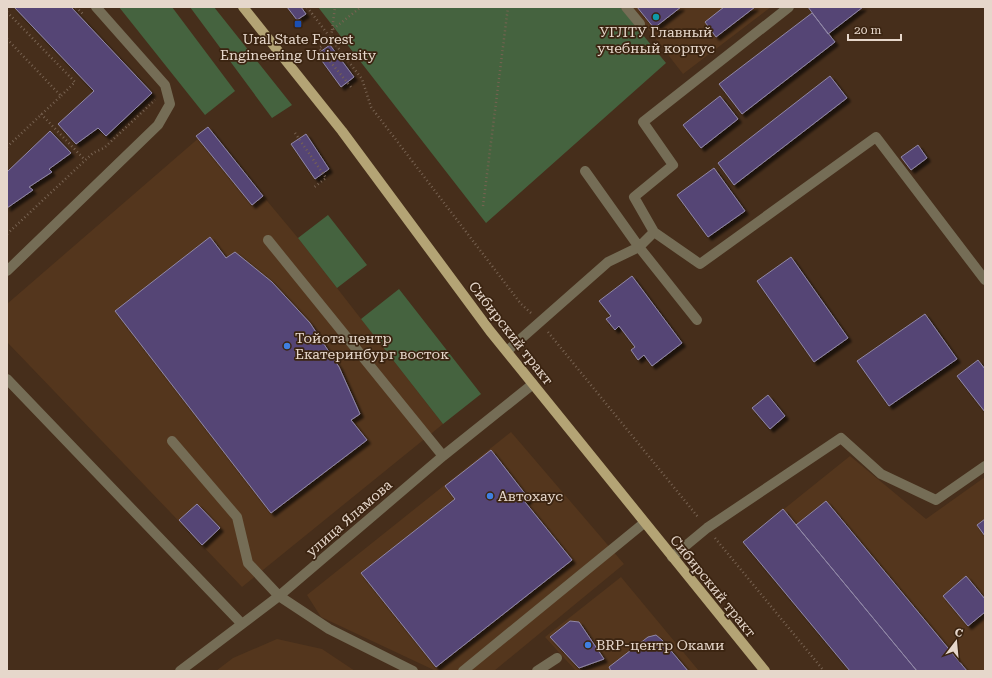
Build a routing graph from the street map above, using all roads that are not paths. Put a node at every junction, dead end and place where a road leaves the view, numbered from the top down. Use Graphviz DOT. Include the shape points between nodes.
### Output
graph roads {
  1 [pos="96,7"];
  2 [pos="243,7"];
  3 [pos="626,7"];
  4 [pos="789,7"];
  5 [pos="640,24"];
  6 [pos="585,171"];
  7 [pos="654,232"];
  8 [pos="268,240"];
  9 [pos="639,247"];
  10 [pos="7,271"];
  11 [pos="985,280"];
  12 [pos="697,320"];
  13 [pos="507,351"];
  14 [pos="7,378"];
  15 [pos="533,384"];
  16 [pos="172,441"];
  17 [pos="443,456"];
  18 [pos="985,466"];
  19 [pos="644,523"];
  20 [pos="672,557"];
  21 [pos="279,596"];
  22 [pos="242,624"];
  23 [pos="557,658"];
  24 [pos="180,671"];
  25 [pos="413,671"];
  26 [pos="463,671"];
  27 [pos="537,671"];
  28 [pos="765,671"];
  1 -- 10 [label="street" via="165,85 170,104 158,125"];
  2 -- 13 [label="main road, Сибирский тракт" via="342,131"];
  3 -- 5 [label="street"];
  4 -- 7 [label="street" via="643,122 673,165 634,196"];
  6 -- 9 [label="street"];
  7 -- 9 [label="street"];
  7 -- 11 [label="street" via="700,264 876,137"];
  8 -- 17 [label="street"];
  9 -- 12 [label="street"];
  9 -- 13 [label="street" via="608,262"];
  13 -- 15 [label="main road, Сибирский тракт"];
  14 -- 22 [label="street"];
  15 -- 17 [label="street, улица Яламова"];
  15 -- 19 [label="main road, Сибирский тракт"];
  16 -- 21 [label="street" via="237,517 248,563"];
  17 -- 21 [label="street, улица Яламова"];
  18 -- 20 [label="street" via="936,500 881,474 841,438 707,528"];
  19 -- 20 [label="main road, Сибирский тракт"];
  19 -- 26 [label="street"];
  20 -- 28 [label="main road, Сибирский тракт"];
  21 -- 22 [label="street, улица Яламова"];
  21 -- 25 [label="street" via="329,629"];
  22 -- 24 [label="street, улица Яламова"];
  23 -- 27 [label="street"];
}
